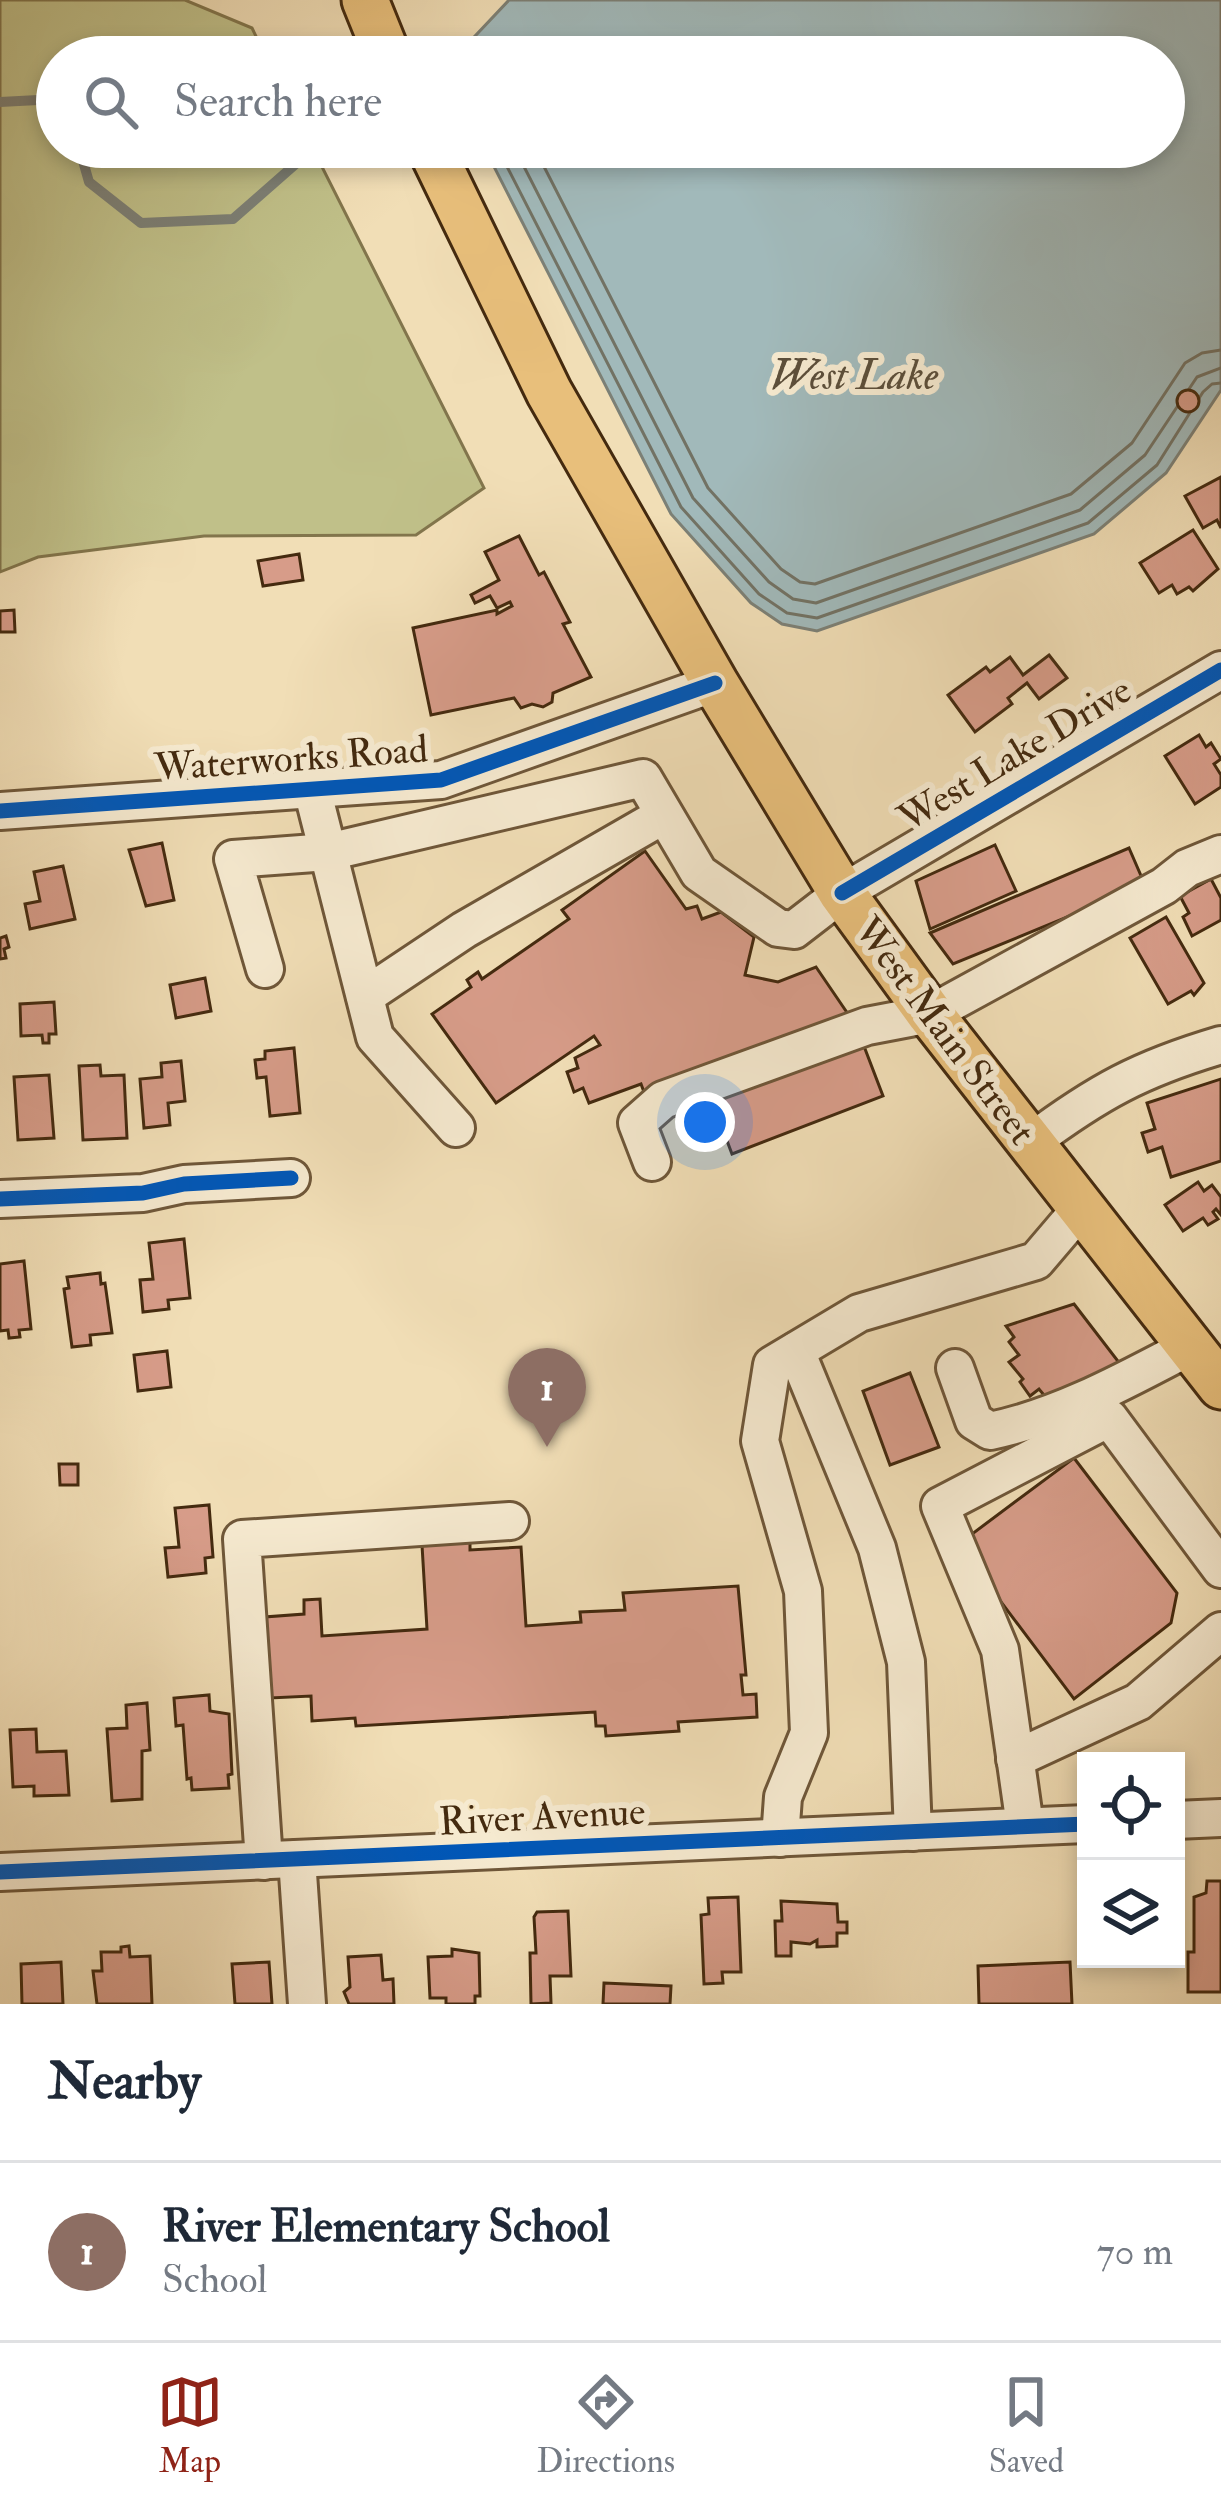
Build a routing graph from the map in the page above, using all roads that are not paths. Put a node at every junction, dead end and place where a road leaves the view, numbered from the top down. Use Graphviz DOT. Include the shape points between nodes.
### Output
graph roads {
  1 [pos="365,0"];
  2 [pos="380,36"];
  3 [pos="440,168"];
  4 [pos="1221,670"];
  5 [pos="715,683"];
  6 [pos="312,789"];
  7 [pos="0,812"];
  8 [pos="664,815"];
  9 [pos="328,852"];
  10 [pos="1221,854"];
  11 [pos="842,893"];
  12 [pos="265,969"];
  13 [pos="364,996"];
  14 [pos="930,1014"];
  15 [pos="1221,1046"];
  16 [pos="456,1128"];
  17 [pos="1031,1142"];
  18 [pos="652,1162"];
  19 [pos="291,1178"];
  20 [pos="0,1199"];
  21 [pos="1082,1207"];
  22 [pos="1191,1346"];
  23 [pos="796,1351"];
  24 [pos="955,1368"];
  25 [pos="1221,1386"];
  26 [pos="510,1521"];
  27 [pos="1221,1569"];
  28 [pos="1221,1631"];
  29 [pos="1015,1760"];
  30 [pos="1221,1818"];
  31 [pos="1185,1820"];
  32 [pos="1077,1824"];
  33 [pos="1025,1826"];
  34 [pos="913,1832"];
  35 [pos="780,1838"];
  36 [pos="280,1860"];
  37 [pos="0,1872"];
  38 [pos="307,2004"];
  1 -- 2 [label="main road"];
  3 -- 5 [label="main road, West Main Street" via="549,392"];
  4 -- 11 [label="street, West Lake Drive"];
  5 -- 6 [label="street, Waterworks Road" via="442,780"];
  5 -- 11 [label="main road, West Main Street"];
  6 -- 7 [label="street, Waterworks Road"];
  6 -- 9 [label="street"];
  8 -- 9 [label="street, West Lake Drive" via="643,778"];
  8 -- 11 [label="street, West Lake Drive" via="698,872 778,928 794,930"];
  8 -- 13 [label="street"];
  9 -- 12 [label="street" via="233,859"];
  9 -- 13 [label="street"];
  10 -- 14 [label="street"];
  11 -- 14 [label="main road, West Main Street"];
  13 -- 16 [label="street" via="375,1037"];
  14 -- 17 [label="main road, West Main Street"];
  14 -- 18 [label="street" via="867,1025 662,1100 637,1123"];
  15 -- 17 [label="street" via="1105,1090"];
  17 -- 21 [label="main road, West Main Street"];
  19 -- 20 [label="street"];
  21 -- 22 [label="main road, West Main Street"];
  21 -- 23 [label="street" via="1036,1261 860,1313"];
  22 -- 24 [label="street" via="1114,1386 990,1432 974,1421"];
  22 -- 25 [label="main road, West Main Street"];
  23 -- 34 [label="street" via="877,1547 906,1662"];
  23 -- 35 [label="street" via="772,1365 760,1441 804,1615 809,1733 783,1797"];
  26 -- 36 [label="street" via="242,1539"];
  27 -- 29 [label="street" via="1109,1418 940,1506 1000,1650"];
  28 -- 29 [label="street" via="1138,1702"];
  29 -- 33 [label="street"];
  30 -- 31 [label="street"];
  32 -- 33 [label="street, River Avenue"];
  33 -- 34 [label="street, River Avenue"];
  34 -- 35 [label="street, River Avenue"];
  35 -- 36 [label="street, River Avenue"];
  36 -- 37 [label="street, River Avenue"];
  36 -- 38 [label="street"];
}
